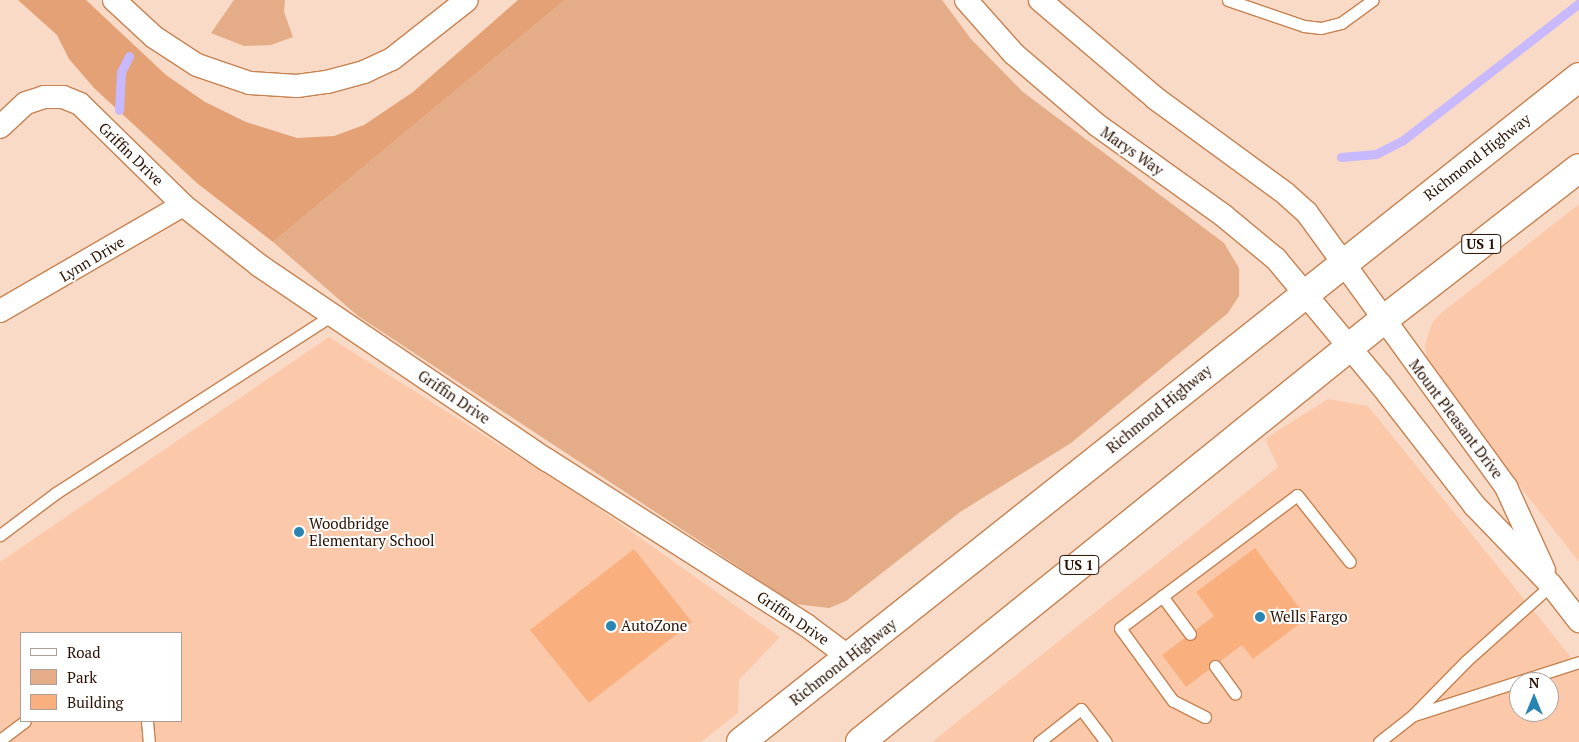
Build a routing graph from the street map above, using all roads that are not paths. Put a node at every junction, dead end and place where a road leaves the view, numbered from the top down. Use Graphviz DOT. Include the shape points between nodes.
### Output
graph roads {
  1 [pos="114,0"];
  2 [pos="966,0"];
  3 [pos="1040,0"];
  4 [pos="1228,0"];
  5 [pos="1373,0"];
  6 [pos="463,1"];
  7 [pos="1579,77"];
  8 [pos="0,127"];
  9 [pos="1579,168"];
  10 [pos="183,205"];
  11 [pos="1344,263"];
  12 [pos="1306,293"];
  13 [pos="0,311"];
  14 [pos="332,315"];
  15 [pos="1382,321"];
  16 [pos="1349,347"];
  17 [pos="0,535"];
  18 [pos="1350,562"];
  19 [pos="1551,584"];
  20 [pos="1162,596"];
  21 [pos="1579,621"];
  22 [pos="1190,634"];
  23 [pos="849,657"];
  24 [pos="1579,662"];
  25 [pos="1214,666"];
  26 [pos="1235,694"];
  27 [pos="1412,716"];
  28 [pos="1205,717"];
  29 [pos="24,722"];
  30 [pos="147,722"];
  31 [pos="0,740"];
  32 [pos="150,742"];
  33 [pos="741,742"];
  34 [pos="860,742"];
  35 [pos="1039,742"];
  36 [pos="1106,742"];
  37 [pos="1379,742"];
  1 -- 6 [label="street" via="154,37 197,66 250,83 297,86 354,75 392,59"];
  2 -- 12 [label="street, Marys Way" via="985,24 1054,90 1096,125 1224,216 1276,259"];
  3 -- 11 [label="street" via="1155,98 1286,194 1317,225"];
  4 -- 5 [label="lane" via="1304,26 1322,28 1341,23"];
  7 -- 11 [label="main road, Richmond Highway"];
  8 -- 10 [label="street, Griffin Drive" via="26,103 44,97 63,97 83,107"];
  9 -- 15 [label="main road, US 1"];
  10 -- 13 [label="street, Lynn Drive"];
  10 -- 14 [label="street, Griffin Drive" via="260,266"];
  11 -- 12 [label="main road, Richmond Highway"];
  11 -- 15 [label="street, Mount Pleasant Drive"];
  12 -- 16 [label="street, Mount Pleasant Drive"];
  12 -- 23 [label="main road, Richmond Highway"];
  14 -- 17 [label="lane" via="56,493"];
  14 -- 23 [label="street, Griffin Drive" via="547,460 806,625"];
  15 -- 16 [label="main road, US 1"];
  15 -- 19 [label="street, Mount Pleasant Drive" via="1506,487"];
  16 -- 19 [label="street, Mount Pleasant Drive" via="1474,505"];
  16 -- 34 [label="main road, US 1"];
  18 -- 20 [label="lane" via="1297,496"];
  19 -- 21 [label="street, Mount Pleasant Drive"];
  19 -- 27 [label="lane" via="1466,660"];
  20 -- 22 [label="lane"];
  20 -- 28 [label="lane" via="1120,628 1172,701"];
  23 -- 33 [label="main road, Richmond Highway"];
  24 -- 27 [label="lane"];
  25 -- 26 [label="lane"];
  27 -- 37 [label="lane"];
  29 -- 31 [label="lane"];
  30 -- 32 [label="lane"];
  35 -- 36 [label="lane" via="1081,709"];
}
